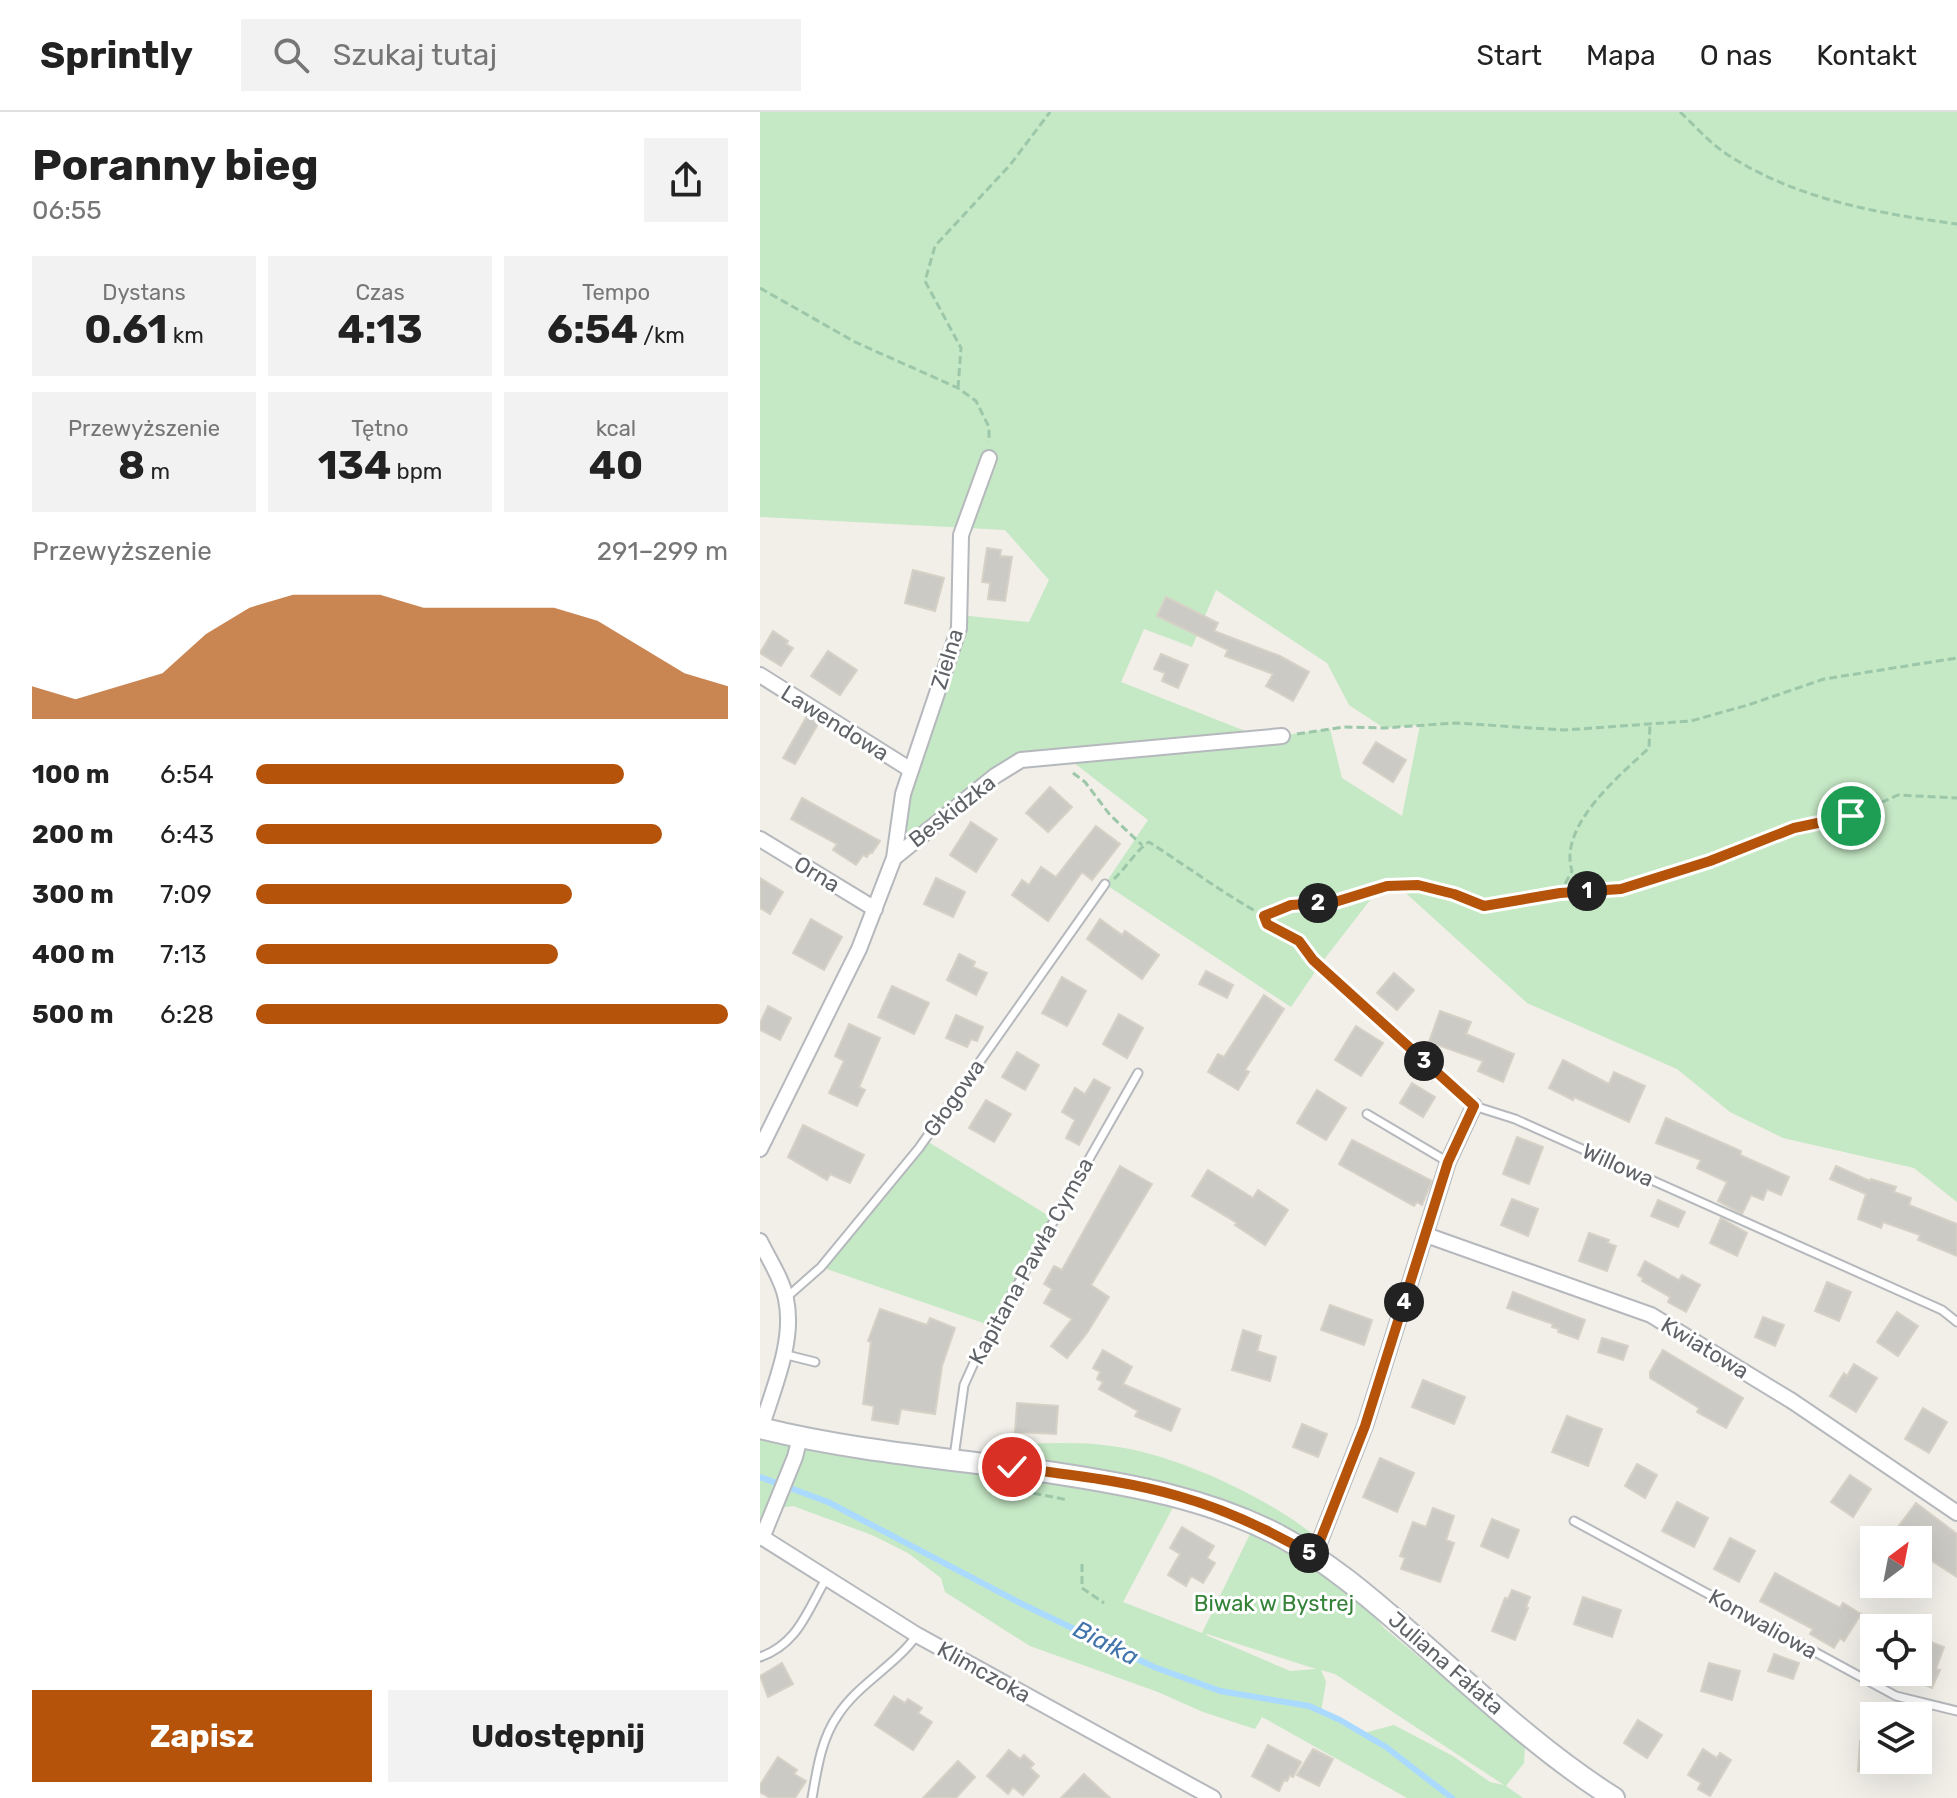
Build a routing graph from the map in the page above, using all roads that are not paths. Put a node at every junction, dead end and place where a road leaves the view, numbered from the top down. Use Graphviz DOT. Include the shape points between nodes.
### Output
graph roads {
  1 [pos="989,458"];
  2 [pos="760,675"];
  3 [pos="1282,736"];
  4 [pos="911,770"];
  5 [pos="760,839"];
  6 [pos="894,858"];
  7 [pos="1105,884"];
  8 [pos="875,909"];
  9 [pos="1313,960"];
  10 [pos="1138,1073"];
  11 [pos="1474,1106"];
  12 [pos="1367,1114"];
  13 [pos="760,1149"];
  14 [pos="1448,1162"];
  15 [pos="1426,1235"];
  16 [pos="760,1241"];
  17 [pos="786,1298"];
  18 [pos="1957,1322"];
  19 [pos="783,1354"];
  20 [pos="815,1362"];
  21 [pos="760,1428"];
  22 [pos="798,1447"];
  23 [pos="954,1460"];
  24 [pos="1957,1513"];
  25 [pos="1574,1521"];
  26 [pos="761,1537"];
  27 [pos="1314,1556"];
  28 [pos="826,1579"];
  29 [pos="917,1635"];
  30 [pos="760,1657"];
  31 [pos="1957,1711"];
  32 [pos="812,1798"];
  33 [pos="1213,1798"];
  34 [pos="1614,1798"];
  1 -- 4 [label="street, Zielna" via="961,535 959,628"];
  2 -- 4 [label="street, Lawendowa"];
  3 -- 6 [label="street, Beskidzka" via="1021,760"];
  4 -- 6 [label="street, Zielna"];
  5 -- 8 [label="street, Orna"];
  6 -- 8 [label="street, Beskidzka"];
  7 -- 17 [label="lane, Głogowa" via="919,1148 821,1267"];
  8 -- 13 [label="street, Beskidzka"];
  9 -- 11 [label="lane, Willowa"];
  10 -- 23 [label="lane, Kapitana Pawła Cymsa" via="978,1354 964,1385"];
  11 -- 14 [label="street"];
  11 -- 18 [label="lane, Willowa" via="1623,1167 1942,1310"];
  12 -- 14 [label="lane"];
  14 -- 15 [label="street"];
  15 -- 24 [label="street, Kwiatowa" via="1651,1315 1792,1401"];
  15 -- 27 [label="street" via="1365,1426"];
  16 -- 17 [label="street"];
  17 -- 19 [label="street"];
  19 -- 20 [label="lane"];
  19 -- 21 [label="street"];
  21 -- 22 [label="street, Juliana Fałata"];
  22 -- 23 [label="street, Juliana Fałata"];
  22 -- 26 [label="street"];
  23 -- 27 [label="street, Juliana Fałata" via="1179,1496 1279,1535"];
  25 -- 31 [label="lane, Konwaliowa" via="1896,1696"];
  26 -- 28 [label="street, Klimczoka"];
  27 -- 34 [label="street, Juliana Fałata" via="1360,1588 1529,1735"];
  28 -- 29 [label="street, Klimczoka"];
  28 -- 30 [label="lane" via="792,1639"];
  29 -- 32 [label="lane" via="838,1714 822,1748"];
  29 -- 33 [label="street, Klimczoka"];
}
